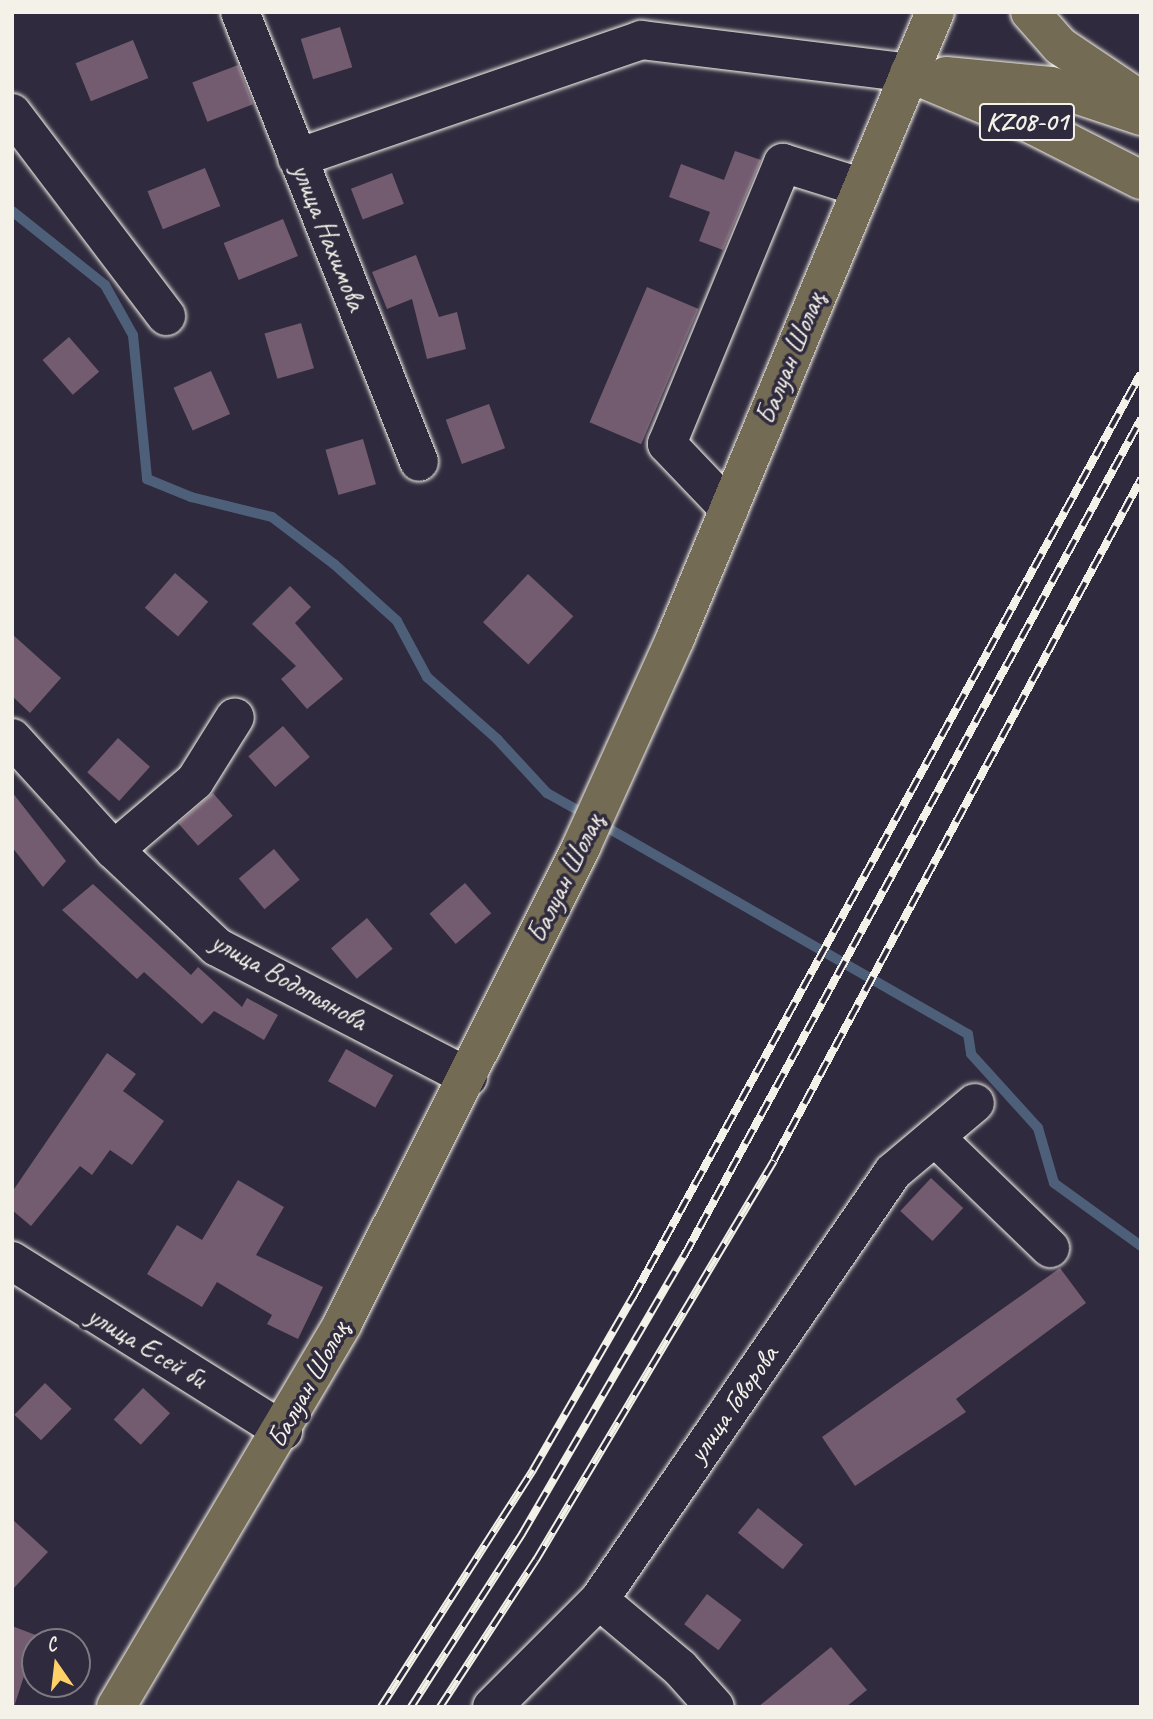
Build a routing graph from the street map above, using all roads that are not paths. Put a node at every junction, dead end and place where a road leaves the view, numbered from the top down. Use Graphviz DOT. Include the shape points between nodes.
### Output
graph roads {
  1 [pos="240,12"];
  2 [pos="935,12"];
  3 [pos="1030,12"];
  4 [pos="637,26"];
  5 [pos="909,73"];
  6 [pos="1141,100"];
  7 [pos="12,113"];
  8 [pos="1141,116"];
  9 [pos="297,158"];
  10 [pos="1141,180"];
  11 [pos="860,187"];
  12 [pos="166,316"];
  13 [pos="419,462"];
  14 [pos="729,509"];
  15 [pos="235,717"];
  16 [pos="12,738"];
  17 [pos="114,850"];
  18 [pos="468,1077"];
  19 [pos="975,1103"];
  20 [pos="935,1137"];
  21 [pos="1050,1248"];
  22 [pos="12,1261"];
  23 [pos="283,1431"];
  24 [pos="599,1600"];
  25 [pos="116,1707"];
  26 [pos="492,1707"];
  27 [pos="715,1707"];
  1 -- 9 [label="street, улица Нахимова"];
  2 -- 5 [label="main road, Балуан Шолақ"];
  3 -- 6 [label="main road, KZ08-01" via="1060,46"];
  4 -- 5 [label="street"];
  4 -- 9 [label="street"];
  5 -- 8 [label="main road, KZ08-01" via="1051,86"];
  5 -- 10 [label="main road, KZ08-01" via="1035,126"];
  5 -- 11 [label="main road, Балуан Шолақ"];
  7 -- 12 [label="street"];
  9 -- 13 [label="street, улица Нахимова"];
  11 -- 14 [label="main road, Балуан Шолақ"];
  11 -- 14 [label="street" via="783,163 667,444"];
  14 -- 18 [label="main road, Балуан Шолақ" via="582,845"];
  15 -- 17 [label="street" via="195,782"];
  16 -- 17 [label="street, улица Водопьянова"];
  17 -- 18 [label="street, улица Водопьянова" via="217,947"];
  18 -- 23 [label="main road, Балуан Шолақ"];
  19 -- 20 [label="street, улица Говорова"];
  20 -- 21 [label="street"];
  20 -- 24 [label="street, улица Говорова" via="893,1172"];
  22 -- 23 [label="street, улица Есей би"];
  23 -- 25 [label="main road, Балуан Шолақ"];
  24 -- 26 [label="street, улица Говорова"];
  24 -- 27 [label="street" via="680,1668"];
}
